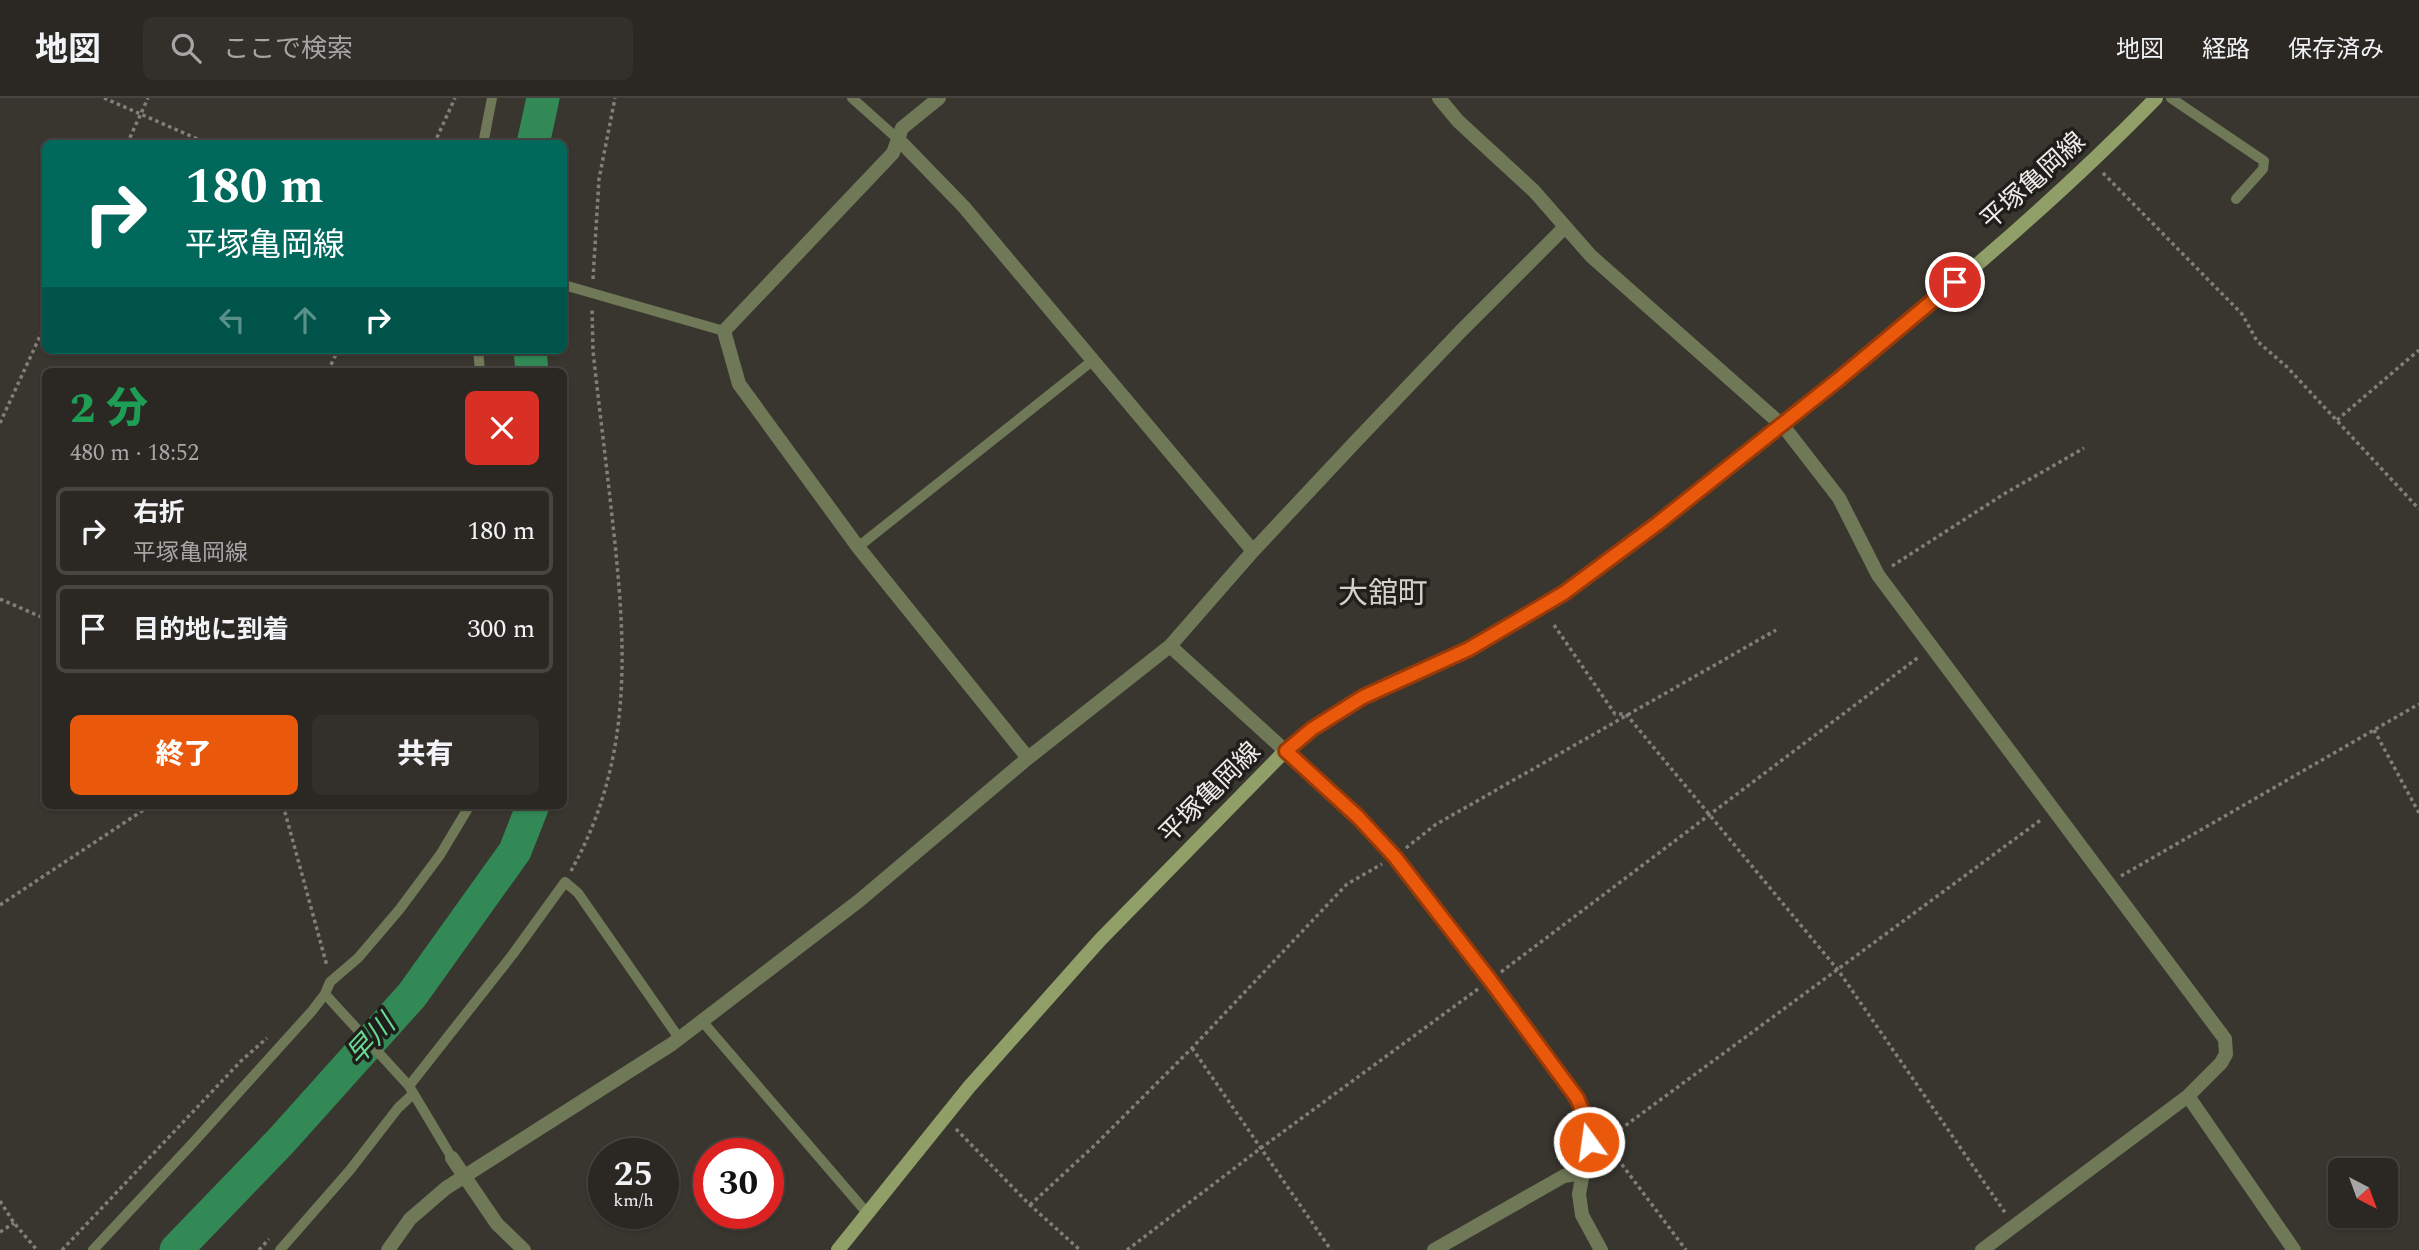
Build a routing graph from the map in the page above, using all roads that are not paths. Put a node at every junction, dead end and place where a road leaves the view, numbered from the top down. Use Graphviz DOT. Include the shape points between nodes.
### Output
graph roads {
  1 [pos="492,98"];
  2 [pos="852,98"];
  3 [pos="939,98"];
  4 [pos="1439,98"];
  5 [pos="2155,98"];
  6 [pos="2171,98"];
  7 [pos="484,140"];
  8 [pos="899,140"];
  9 [pos="2236,200"];
  10 [pos="1565,227"];
  11 [pos="567,286"];
  12 [pos="724,331"];
  13 [pos="1091,361"];
  14 [pos="1782,425"];
  15 [pos="858,547"];
  16 [pos="1254,551"];
  17 [pos="1170,646"];
  18 [pos="1286,751"];
  19 [pos="1028,758"];
  20 [pos="468,809"];
  21 [pos="327,996"];
  22 [pos="702,1021"];
  23 [pos="679,1038"];
  24 [pos="409,1087"];
  25 [pos="2188,1096"];
  26 [pos="452,1158"];
  27 [pos="1582,1173"];
  28 [pos="463,1176"];
  29 [pos="867,1213"];
  30 [pos="93,1250"];
  31 [pos="280,1250"];
  32 [pos="388,1250"];
  33 [pos="524,1250"];
  34 [pos="838,1250"];
  35 [pos="1434,1250"];
  36 [pos="1601,1250"];
  37 [pos="1982,1250"];
  38 [pos="2294,1250"];
  1 -- 7 [label="lane"];
  2 -- 8 [label="lane"];
  3 -- 8 [label="street" via="902,128"];
  4 -- 10 [label="street"];
  5 -- 14 [label="main road, 平塚亀岡線" via="1994,250"];
  6 -- 9 [label="lane" via="2264,161 2263,169"];
  8 -- 12 [label="street" via="893,153"];
  8 -- 13 [label="street" via="964,207"];
  10 -- 14 [label="street" via="1591,256"];
  10 -- 16 [label="street"];
  11 -- 12 [label="lane"];
  12 -- 15 [label="street" via="739,384"];
  13 -- 15 [label="lane"];
  13 -- 16 [label="street"];
  14 -- 18 [label="main road, 平塚亀岡線" via="1564,593 1469,649 1363,697"];
  14 -- 25 [label="street" via="1839,498 1878,575 2225,1039 2221,1063"];
  15 -- 19 [label="street"];
  16 -- 17 [label="street"];
  17 -- 18 [label="street"];
  17 -- 19 [label="street"];
  18 -- 27 [label="street" via="1395,857 1577,1098 1589,1142"];
  18 -- 29 [label="main road, 平塚亀岡線" via="1100,940 944,1117"];
  19 -- 22 [label="street" via="860,900"];
  20 -- 21 [label="lane" via="399,909 358,958 330,982"];
  21 -- 24 [label="lane"];
  21 -- 30 [label="lane"];
  22 -- 23 [label="street"];
  22 -- 29 [label="lane"];
  23 -- 24 [label="lane" via="578,893 565,882"];
  23 -- 28 [label="street"];
  24 -- 26 [label="lane"];
  24 -- 31 [label="lane" via="349,1170"];
  25 -- 37 [label="street"];
  25 -- 38 [label="street"];
  26 -- 28 [label="street"];
  27 -- 35 [label="street" via="1564,1176"];
  27 -- 36 [label="street" via="1582,1215"];
  28 -- 32 [label="street" via="410,1219"];
  28 -- 33 [label="street" via="497,1224"];
  29 -- 34 [label="main road, 平塚亀岡線"];
}
